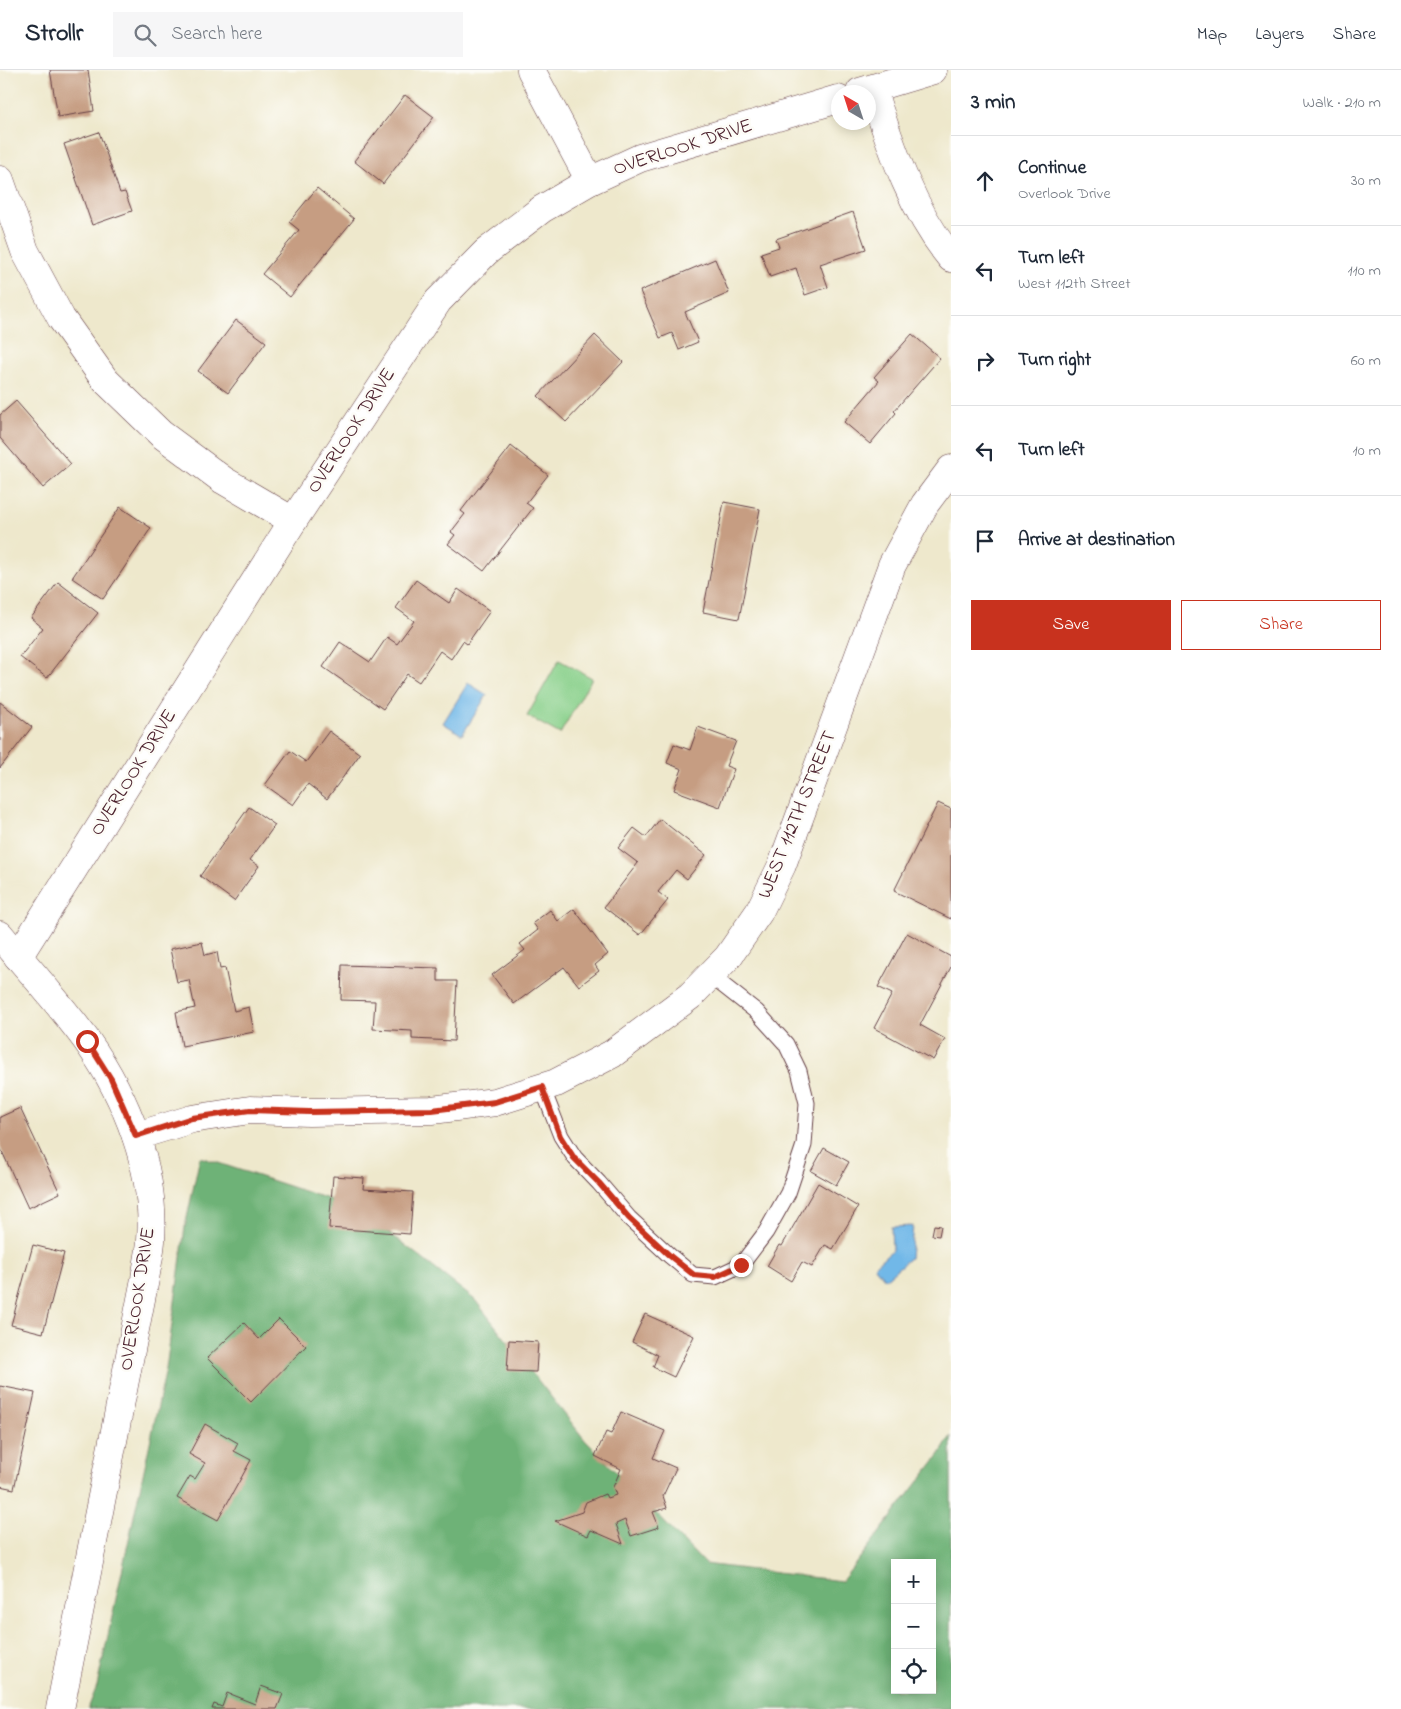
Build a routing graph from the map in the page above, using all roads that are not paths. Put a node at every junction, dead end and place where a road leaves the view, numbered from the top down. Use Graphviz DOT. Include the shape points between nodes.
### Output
graph roads {
  1 [pos="531,70"];
  2 [pos="933,70"];
  3 [pos="876,88"];
  4 [pos="831,101"];
  5 [pos="876,113"];
  6 [pos="0,180"];
  7 [pos="590,181"];
  8 [pos="951,258"];
  9 [pos="951,469"];
  10 [pos="293,521"];
  11 [pos="0,935"];
  12 [pos="18,957"];
  13 [pos="710,975"];
  14 [pos="542,1087"];
  15 [pos="136,1136"];
  16 [pos="60,1709"];
  1 -- 7 [label="street"];
  2 -- 3 [label="street"];
  4 -- 7 [label="street, OVERLOOK DRIVE" via="640,158"];
  5 -- 8 [label="street" via="912,199"];
  6 -- 10 [label="street" via="25,251 61,318 106,380 161,434 223,480"];
  7 -- 10 [label="street, OVERLOOK DRIVE" via="542,208 486,252 438,302"];
  9 -- 13 [label="street, WEST 112TH STREET" via="925,504 892,565 782,866 758,912 728,957"];
  10 -- 12 [label="street, OVERLOOK DRIVE"];
  11 -- 12 [label="street"];
  12 -- 15 [label="street, OVERLOOK DRIVE" via="87,1041 111,1079"];
  13 -- 14 [label="street, WEST 112TH STREET" via="690,996 612,1054"];
  13 -- 14 [label="lane" via="757,1012 786,1044 799,1071 807,1103 804,1145 788,1193 766,1232 741,1265 715,1277 694,1275 670,1256 629,1218 574,1158 560,1136"];
  14 -- 15 [label="street, WEST 112TH STREET" via="495,1102 432,1110 250,1110 192,1118"];
  15 -- 16 [label="street, OVERLOOK DRIVE" via="151,1203 151,1242"];
}
